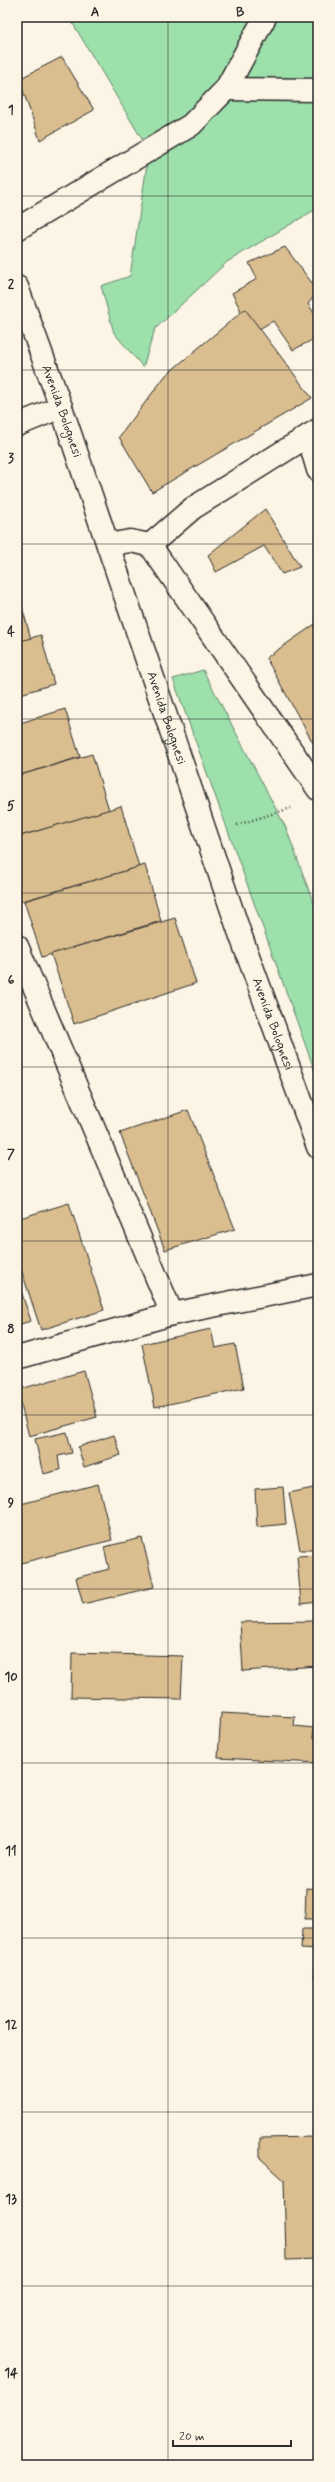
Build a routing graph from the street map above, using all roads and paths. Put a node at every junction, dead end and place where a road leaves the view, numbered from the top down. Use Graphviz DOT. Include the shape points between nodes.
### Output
graph roads {
  1 [pos="265,17"];
  2 [pos="226,89"];
  3 [pos="318,90"];
  4 [pos="17,229"];
  5 [pos="17,287"];
  6 [pos="61,408"];
  7 [pos="17,425"];
  8 [pos="313,433"];
  9 [pos="318,470"];
  10 [pos="108,545"];
  11 [pos="150,545"];
  12 [pos="318,789"];
  13 [pos="296,806"];
  14 [pos="207,835"];
  15 [pos="17,946"];
  16 [pos="318,1147"];
  17 [pos="318,1285"];
  18 [pos="172,1314"];
  19 [pos="17,1358"];
  1 -- 2 [label="street"];
  2 -- 3 [label="street"];
  2 -- 4 [label="street" via="191,125"];
  5 -- 6 [label="street, Avenida Bolognesi"];
  6 -- 7 [label="street"];
  6 -- 10 [label="street, Avenida Bolognesi"];
  8 -- 9 [label="street"];
  8 -- 11 [label="street" via="193,508"];
  10 -- 11 [label="street" via="130,540"];
  10 -- 14 [label="street, Avenida Bolognesi"];
  11 -- 12 [label="street"];
  13 -- 14 [label="path"];
  14 -- 16 [label="street, Avenida Bolognesi"];
  15 -- 18 [label="street"];
  17 -- 18 [label="street"];
  18 -- 19 [label="street"];
}
